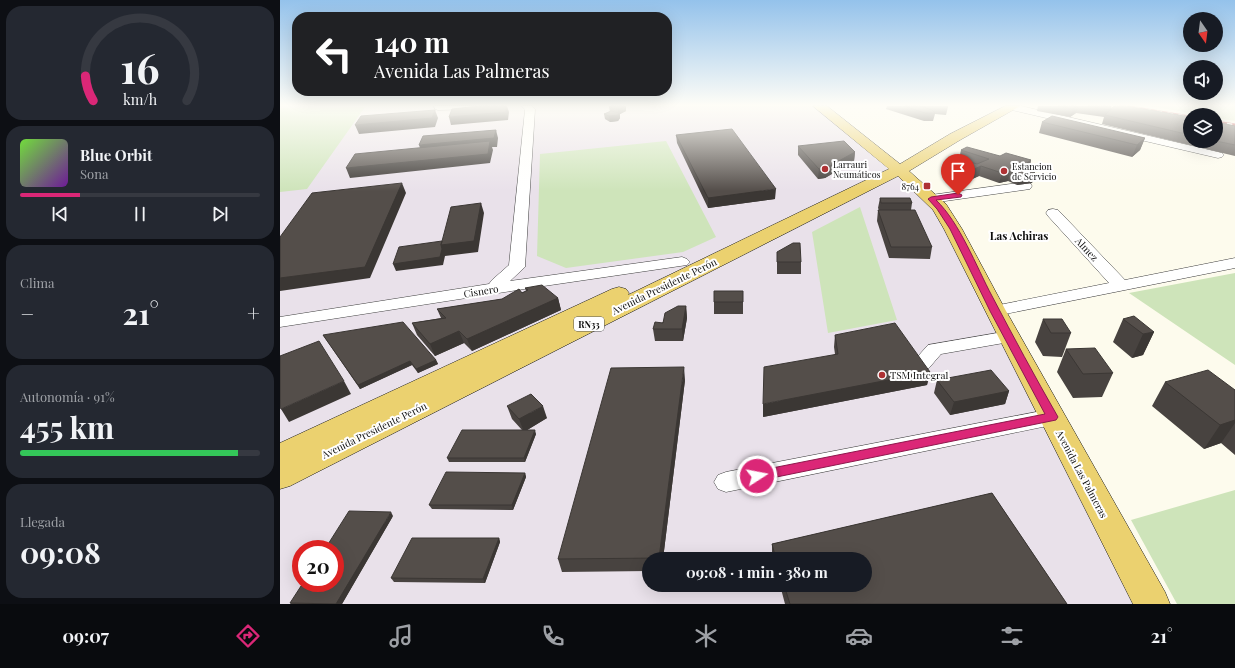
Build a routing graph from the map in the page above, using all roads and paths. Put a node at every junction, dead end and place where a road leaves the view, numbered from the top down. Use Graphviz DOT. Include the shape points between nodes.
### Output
graph roads {
  1 [pos="528,134"];
  2 [pos="854,134"];
  3 [pos="960,134"];
  4 [pos="1129,134"];
  5 [pos="1218,155"];
  6 [pos="893,166"];
  7 [pos="1026,186"];
  8 [pos="931,199"];
  9 [pos="1053,213"];
  10 [pos="682,262"];
  11 [pos="1235,263"];
  12 [pos="517,267"];
  13 [pos="537,282"];
  14 [pos="1121,286"];
  15 [pos="495,289"];
  16 [pos="995,311"];
  17 [pos="280,322"];
  18 [pos="1009,337"];
  19 [pos="922,363"];
  20 [pos="1052,417"];
  21 [pos="280,456"];
  22 [pos="280,477"];
  23 [pos="726,482"];
  24 [pos="1152,604"];
  1 -- 12 [label="street"];
  2 -- 6 [label="main road, Avenida Las Palmeras"];
  3 -- 6 [label="main road, RN33" via="929,154"];
  4 -- 5 [label="street"];
  6 -- 8 [label="main road, Avenida Las Palmeras"];
  6 -- 10 [label="main road, Avenida Presidente Perón / RN33"];
  6 -- 22 [label="main road, Avenida Presidente Perón / RN33"];
  7 -- 8 [label="street"];
  8 -- 16 [label="main road, Avenida Las Palmeras" via="940,207 954,229"];
  9 -- 14 [label="street, Almez"];
  10 -- 13 [label="street, Cisnero"];
  10 -- 21 [label="main road, Avenida Presidente Perón / RN33"];
  11 -- 14 [label="street"];
  12 -- 13 [label="street"];
  12 -- 15 [label="street" via="498,283"];
  13 -- 15 [label="street, Cisnero"];
  14 -- 16 [label="street"];
  15 -- 17 [label="street, Cisnero"];
  16 -- 18 [label="main road, Avenida Las Palmeras"];
  18 -- 19 [label="street" via="935,349"];
  18 -- 20 [label="main road, Avenida Las Palmeras"];
  20 -- 23 [label="street"];
  20 -- 24 [label="main road, Avenida Las Palmeras"];
}
